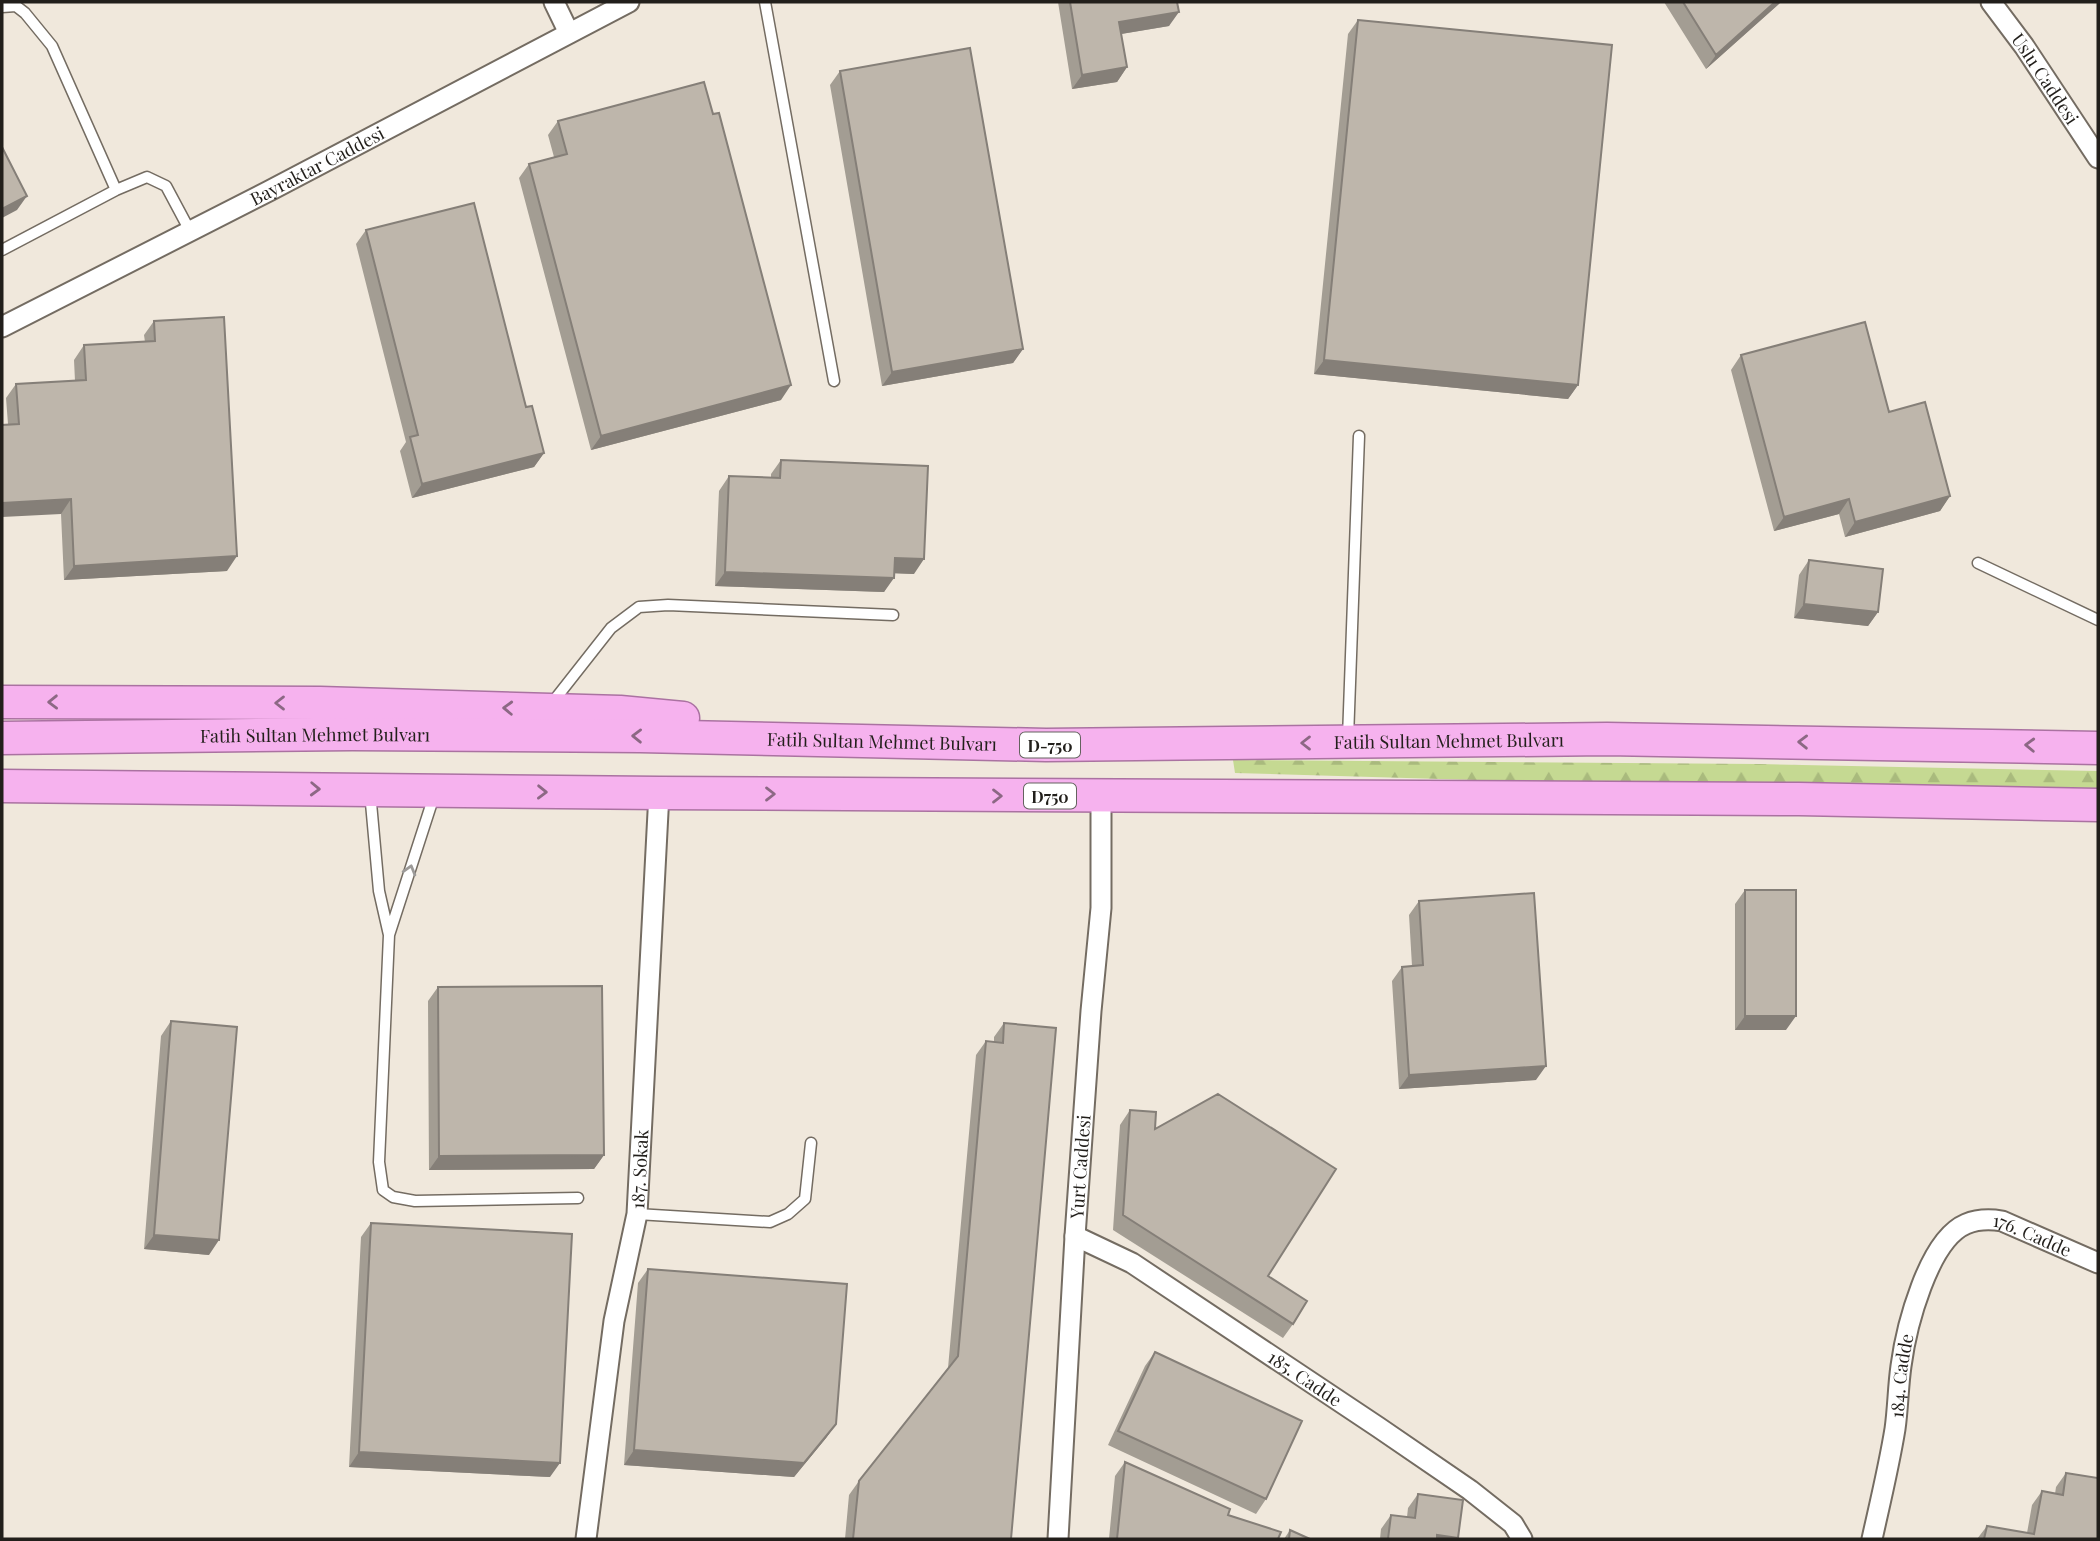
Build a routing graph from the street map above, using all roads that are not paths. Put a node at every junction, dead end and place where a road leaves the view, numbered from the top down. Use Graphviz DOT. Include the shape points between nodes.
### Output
graph roads {
  1 [pos="554,2"];
  2 [pos="629,2"];
  3 [pos="765,2"];
  4 [pos="1991,2"];
  5 [pos="2,7"];
  6 [pos="569,33"];
  7 [pos="2098,158"];
  8 [pos="116,190"];
  9 [pos="191,231"];
  10 [pos="2,250"];
  11 [pos="2,327"];
  12 [pos="834,381"];
  13 [pos="1359,436"];
  14 [pos="1978,563"];
  15 [pos="893,615"];
  16 [pos="2098,620"];
  17 [pos="2,702"];
  18 [pos="547,709"];
  19 [pos="2,738"];
  20 [pos="769,739"];
  21 [pos="1348,742"];
  22 [pos="2098,748"];
  23 [pos="2,786"];
  24 [pos="272,787"];
  25 [pos="370,790"];
  26 [pos="437,790"];
  27 [pos="659,793"];
  28 [pos="1101,796"];
  29 [pos="2098,805"];
  30 [pos="2,807"];
  31 [pos="389,935"];
  32 [pos="811,1143"];
  33 [pos="579,1198"];
  34 [pos="636,1214"];
  35 [pos="1964,1224"];
  36 [pos="1075,1236"];
  37 [pos="2098,1263"];
  38 [pos="586,1539"];
  39 [pos="1058,1539"];
  40 [pos="1522,1539"];
  41 [pos="1872,1539"];
  1 -- 6 [label="street"];
  2 -- 6 [label="street, Bayraktar Caddesi"];
  3 -- 12 [label="lane"];
  4 -- 7 [label="street, Uslu Caddesi"];
  5 -- 8 [label="lane" via="16,6 25,13 51,46"];
  6 -- 9 [label="street, Bayraktar Caddesi"];
  8 -- 9 [label="lane" via="147,177 157,180 166,186"];
  8 -- 10 [label="lane"];
  9 -- 11 [label="street, Bayraktar Caddesi"];
  13 -- 21 [label="lane"];
  14 -- 16 [label="lane"];
  15 -- 18 [label="lane" via="639,607 611,628"];
  18 -- 17 [label="highway, one-way"];
  18 -- 20 [label="highway" via="670,715"];
  20 -- 19 [label="highway, Fatih Sultan Mehmet Bulvarı / D-750, one-way" via="352,734"];
  21 -- 20 [label="highway, Fatih Sultan Mehmet Bulvarı / D-750, one-way" via="1046,745"];
  22 -- 21 [label="highway, Fatih Sultan Mehmet Bulvarı / D-750, one-way" via="1607,739"];
  23 -- 24 [label="highway, D750"];
  24 -- 25 [label="highway, D750, one-way"];
  24 -- 30 [label="highway"];
  25 -- 26 [label="highway, D750"];
  25 -- 31 [label="lane" via="379,891"];
  26 -- 27 [label="highway, D750, one-way"];
  31 -- 26 [label="lane, one-way"];
  27 -- 28 [label="highway, D750, one-way"];
  27 -- 34 [label="street, 187. Sokak"];
  28 -- 29 [label="highway, D750"];
  28 -- 36 [label="street, Yurt Caddesi" via="1101,908"];
  31 -- 33 [label="lane" via="379,1162 383,1191 415,1201"];
  32 -- 34 [label="lane" via="805,1199 771,1222"];
  34 -- 38 [label="street, 187. Sokak" via="614,1321"];
  35 -- 37 [label="street, 176. Cadde" via="2002,1221"];
  35 -- 41 [label="street, 184. Cadde" via="1942,1245 1910,1320 1895,1427"];
  36 -- 39 [label="street, Yurt Caddesi"];
  36 -- 40 [label="street, 185. Cadde" via="1132,1263 1366,1420 1481,1499 1513,1524"];
}
